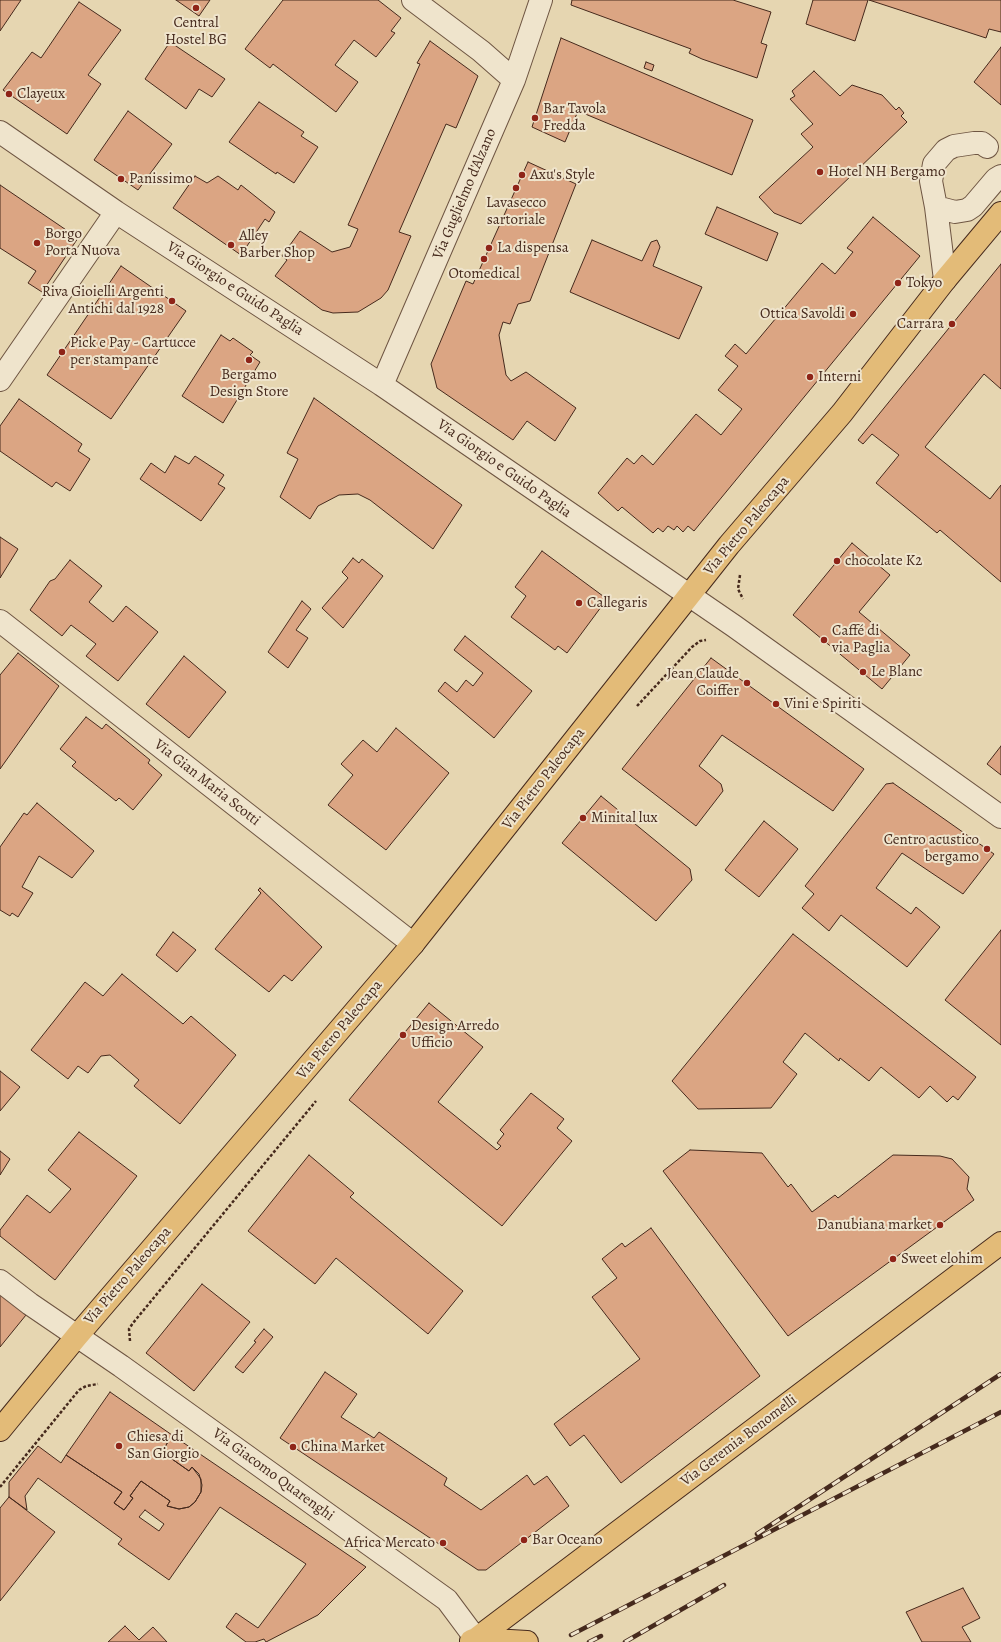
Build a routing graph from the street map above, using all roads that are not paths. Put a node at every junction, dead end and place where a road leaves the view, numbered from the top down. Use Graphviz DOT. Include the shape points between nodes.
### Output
graph roads {
  1 [pos="413,0"];
  2 [pos="541,0"];
  3 [pos="514,80"];
  4 [pos="0,132"];
  5 [pos="987,147"];
  6 [pos="1001,176"];
  7 [pos="936,207"];
  8 [pos="116,212"];
  9 [pos="1001,214"];
  10 [pos="946,280"];
  11 [pos="0,380"];
  12 [pos="382,385"];
  13 [pos="689,596"];
  14 [pos="0,621"];
  15 [pos="1001,816"];
  16 [pos="414,944"];
  17 [pos="1001,1243"];
  18 [pos="0,1281"];
  19 [pos="77,1336"];
  20 [pos="0,1430"];
  21 [pos="474,1641"];
  22 [pos="527,1642"];
  1 -- 3 [label="street" via="481,51"];
  2 -- 3 [label="street, Via Guglielmo d'Alzano"];
  3 -- 12 [label="street, Via Guglielmo d'Alzano"];
  4 -- 8 [label="street, Via Giorgio e Guido Paglia"];
  5 -- 7 [label="street" via="982,143 964,144 950,148 939,156 931,172"];
  6 -- 7 [label="street" via="967,210 955,212"];
  7 -- 10 [label="street"];
  8 -- 11 [label="street"];
  8 -- 12 [label="street, Via Giorgio e Guido Paglia"];
  9 -- 10 [label="main road, Via Pietro Paleocapa"];
  10 -- 13 [label="main road, Via Pietro Paleocapa" via="842,413 729,545"];
  12 -- 13 [label="street, Via Giorgio e Guido Paglia"];
  13 -- 15 [label="street, Via Giorgio e Guido Paglia"];
  13 -- 16 [label="main road, Via Pietro Paleocapa"];
  14 -- 16 [label="street, Via Gian Maria Scotti"];
  16 -- 19 [label="main road, Via Pietro Paleocapa"];
  17 -- 21 [label="main road, Via Geremia Bonomelli"];
  18 -- 19 [label="street, Via Giacomo Quarenghi"];
  19 -- 20 [label="main road, Via Pietro Paleocapa"];
  19 -- 21 [label="street, Via Giacomo Quarenghi" via="447,1600"];
  21 -- 22 [label="main road"];
}
